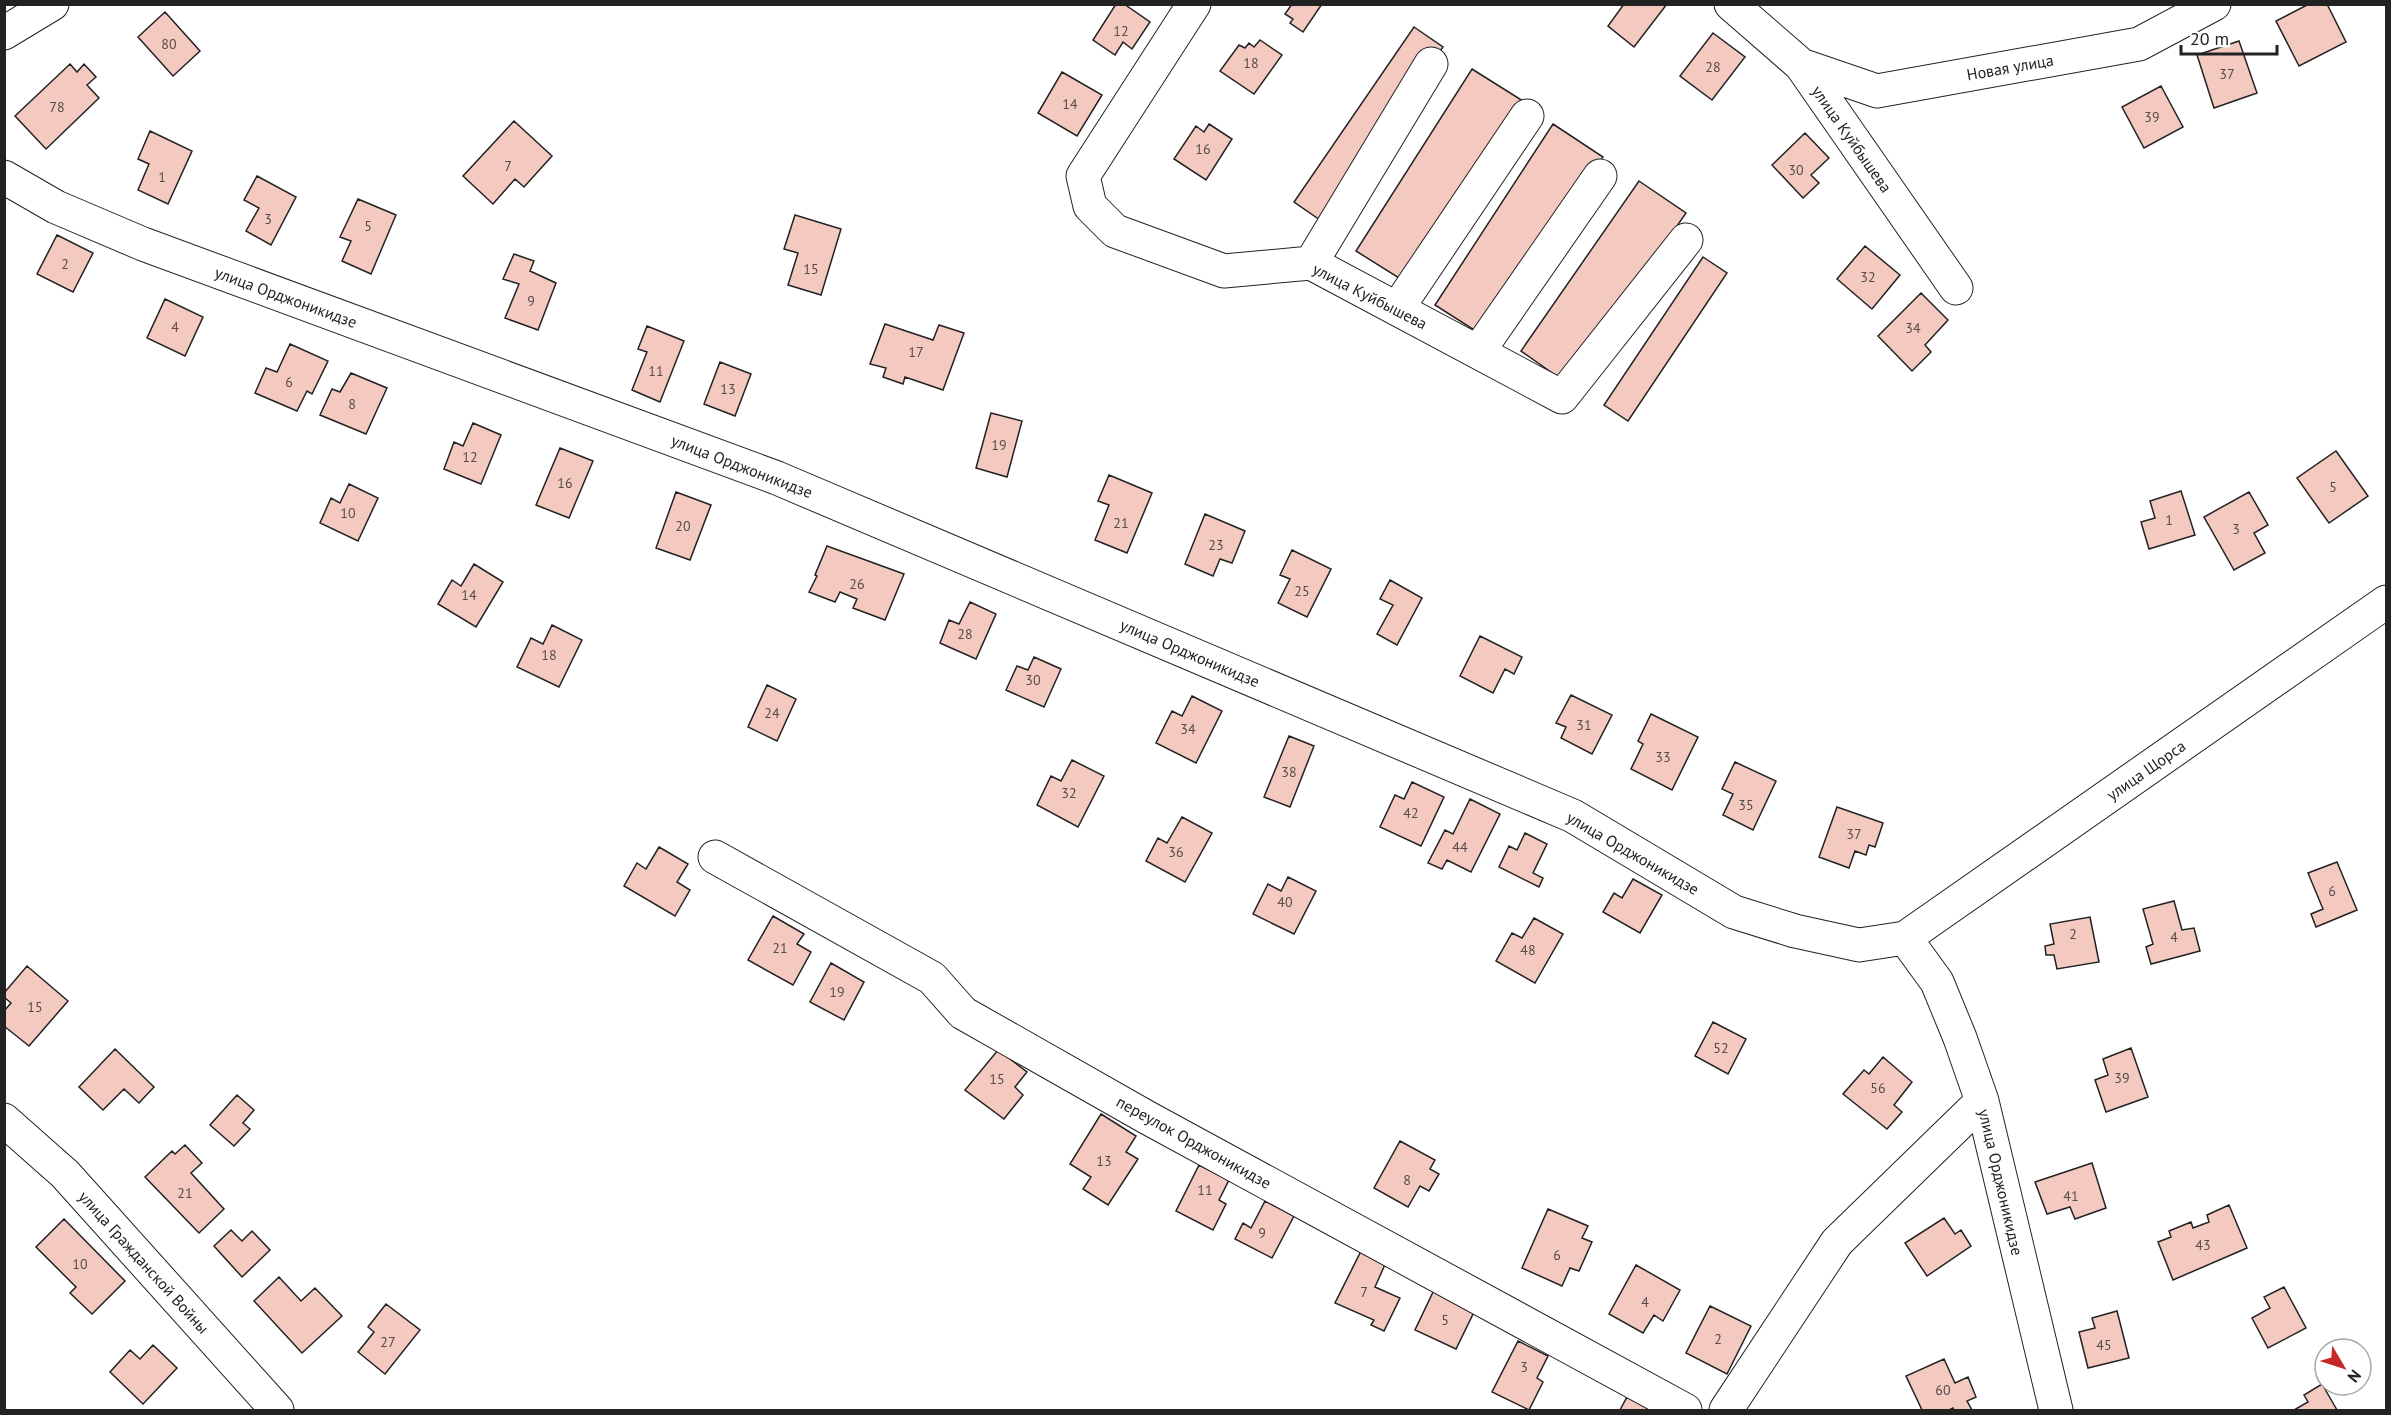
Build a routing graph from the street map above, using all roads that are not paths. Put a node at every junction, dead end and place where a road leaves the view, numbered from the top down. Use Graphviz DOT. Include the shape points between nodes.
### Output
graph roads {
  1 [pos="13,4"];
  2 [pos="52,4"];
  3 [pos="1194,4"];
  4 [pos="1731,4"];
  5 [pos="2214,4"];
  6 [pos="4,20"];
  7 [pos="4,33"];
  8 [pos="1431,64"];
  9 [pos="1801,66"];
  10 [pos="1527,116"];
  11 [pos="1600,176"];
  12 [pos="4,177"];
  13 [pos="1686,240"];
  14 [pos="1311,264"];
  15 [pos="1956,288"];
  16 [pos="1397,309"];
  17 [pos="1478,352"];
  18 [pos="2386,602"];
  19 [pos="715,856"];
  20 [pos="1905,938"];
  21 [pos="1982,1101"];
  22 [pos="4,1120"];
  23 [pos="264,1406"];
  24 [pos="1685,1410"];
  25 [pos="1726,1410"];
  26 [pos="2056,1410"];
  1 -- 6 [label="street"];
  2 -- 7 [label="street"];
  3 -- 14 [label="street, улица Куйбышева" via="1083,177 1089,206 1116,231 1224,271"];
  4 -- 9 [label="street, улица Куйбышева"];
  5 -- 9 [label="street, Новая улица" via="2139,44 1877,92"];
  8 -- 14 [label="street"];
  9 -- 15 [label="street, улица Куйбышева"];
  10 -- 16 [label="street"];
  11 -- 17 [label="street"];
  12 -- 20 [label="street, улица Орджоникидзе" via="56,207 143,244 777,478 1562,811 1734,912 1859,945"];
  13 -- 17 [label="street, улица Куйбышева" via="1562,396"];
  14 -- 16 [label="street, улица Куйбышева"];
  16 -- 17 [label="street, улица Куйбышева"];
  18 -- 20 [label="street, улица Щорса"];
  19 -- 24 [label="street, переулок Орджоникидзе" via="932,978 973,1019"];
  20 -- 21 [label="street, улица Орджоникидзе" via="1937,982"];
  21 -- 25 [label="street" via="1837,1242"];
  21 -- 26 [label="street, улица Орджоникидзе"];
  22 -- 23 [label="street, улица Гражданской Войны" via="65,1174"];
}
